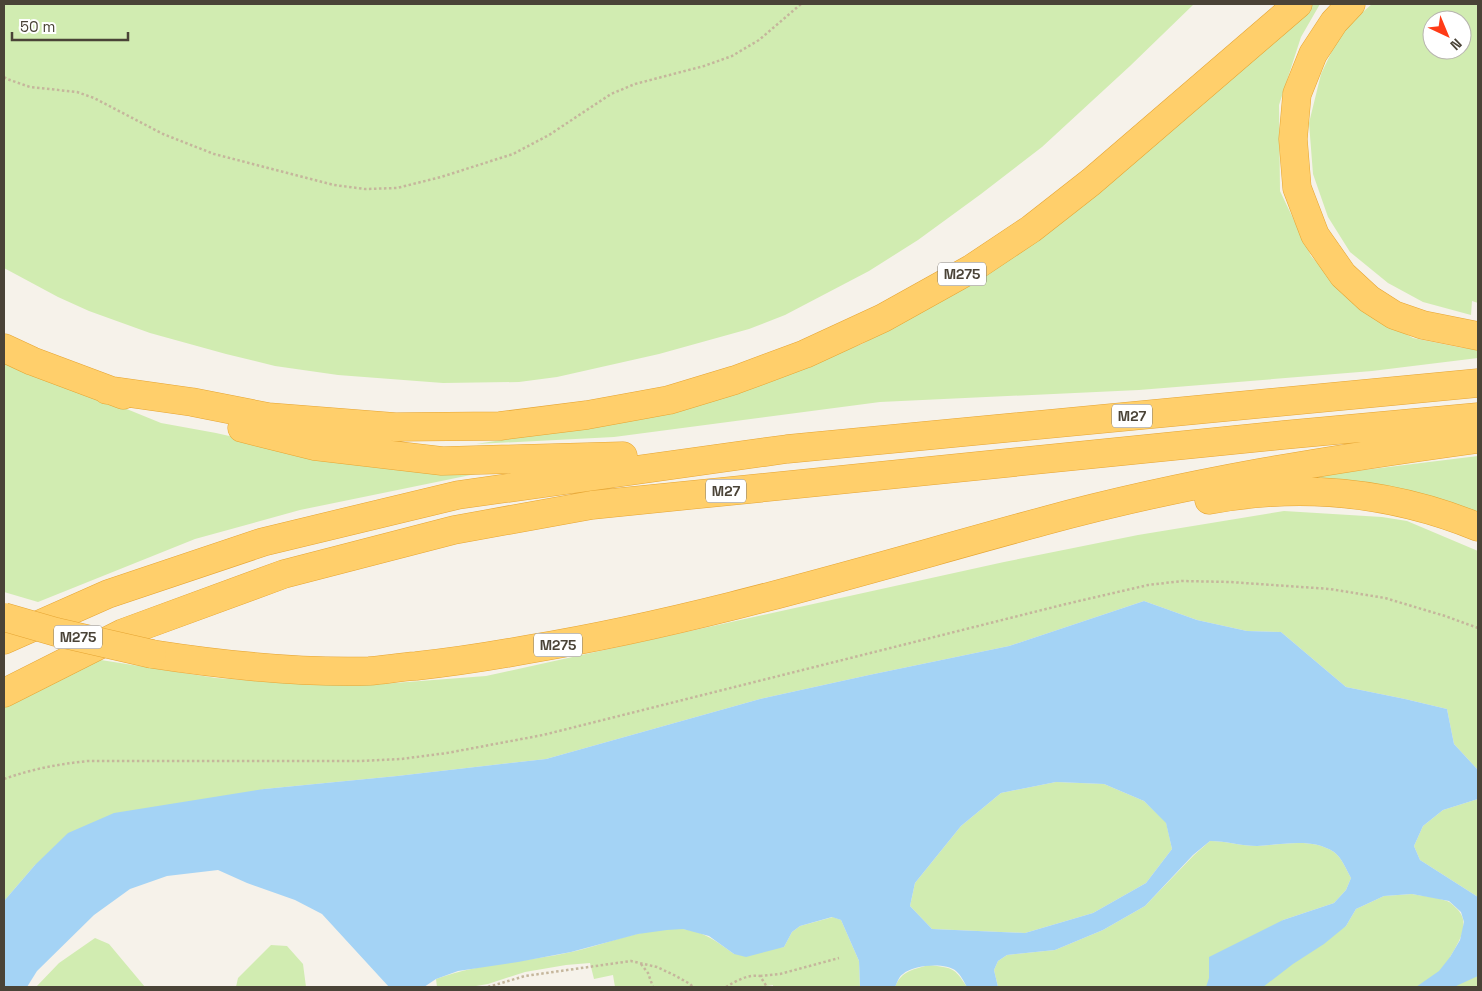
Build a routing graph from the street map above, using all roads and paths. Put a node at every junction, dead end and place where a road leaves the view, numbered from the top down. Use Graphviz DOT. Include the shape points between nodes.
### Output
graph roads {
  1 [pos="801,4"];
  2 [pos="1298,4"];
  3 [pos="1351,4"];
  4 [pos="4,76"];
  5 [pos="1478,336"];
  6 [pos="4,348"];
  7 [pos="1478,383"];
  8 [pos="107,390"];
  9 [pos="1478,417"];
  10 [pos="1478,439"];
  11 [pos="787,450"];
  12 [pos="1478,526"];
  13 [pos="955,546"];
  14 [pos="4,617"];
  15 [pos="1478,628"];
  16 [pos="4,640"];
  17 [pos="4,693"];
  18 [pos="4,779"];
  19 [pos="839,958"];
  20 [pos="640,963"];
  21 [pos="760,976"];
  22 [pos="488,987"];
  23 [pos="653,987"];
  24 [pos="693,987"];
  25 [pos="726,987"];
  26 [pos="767,987"];
  1 -- 4 [label="path" via="759,40 732,56 611,94 549,135 513,154 397,188 365,189 334,185 214,154 163,134 94,98 77,92 30,87 7,80"];
  2 -- 8 [label="highway, M275" via="1091,182 1031,229 971,269 883,318 805,354 735,380 669,400 587,415 500,426 394,428 268,417"];
  3 -- 5 [label="highway" via="1312,54 1297,94 1292,139 1297,188 1315,235 1343,275 1368,299 1394,315 1423,325"];
  6 -- 8 [label="highway, M275"];
  7 -- 11 [label="highway, M27"];
  8 -- 11 [label="highway" via="215,422 314,446 442,461 619,457 697,450"];
  9 -- 17 [label="highway, M27" via="592,505 454,530 284,574 123,633"];
  10 -- 13 [label="highway" via="1254,473 1047,520"];
  11 -- 16 [label="highway, M27" via="458,495 272,539 108,594"];
  12 -- 13 [label="highway, M275" via="1412,504 1377,497 1286,491 1224,497 996,545"];
  13 -- 14 [label="highway, M275, bridge" via="802,588 596,638 468,660 370,671 272,669 197,661 152,654"];
  15 -- 18 [label="path" via="1385,598 1330,589 1182,581 1148,585 1066,604 544,735 447,753 360,761 88,761 24,771"];
  19 -- 21 [label="path"];
  20 -- 22 [label="path" via="631,961 566,969"];
  20 -- 23 [label="path"];
  20 -- 24 [label="path" via="676,976"];
  21 -- 25 [label="path" via="738,980"];
  21 -- 26 [label="path"];
}
